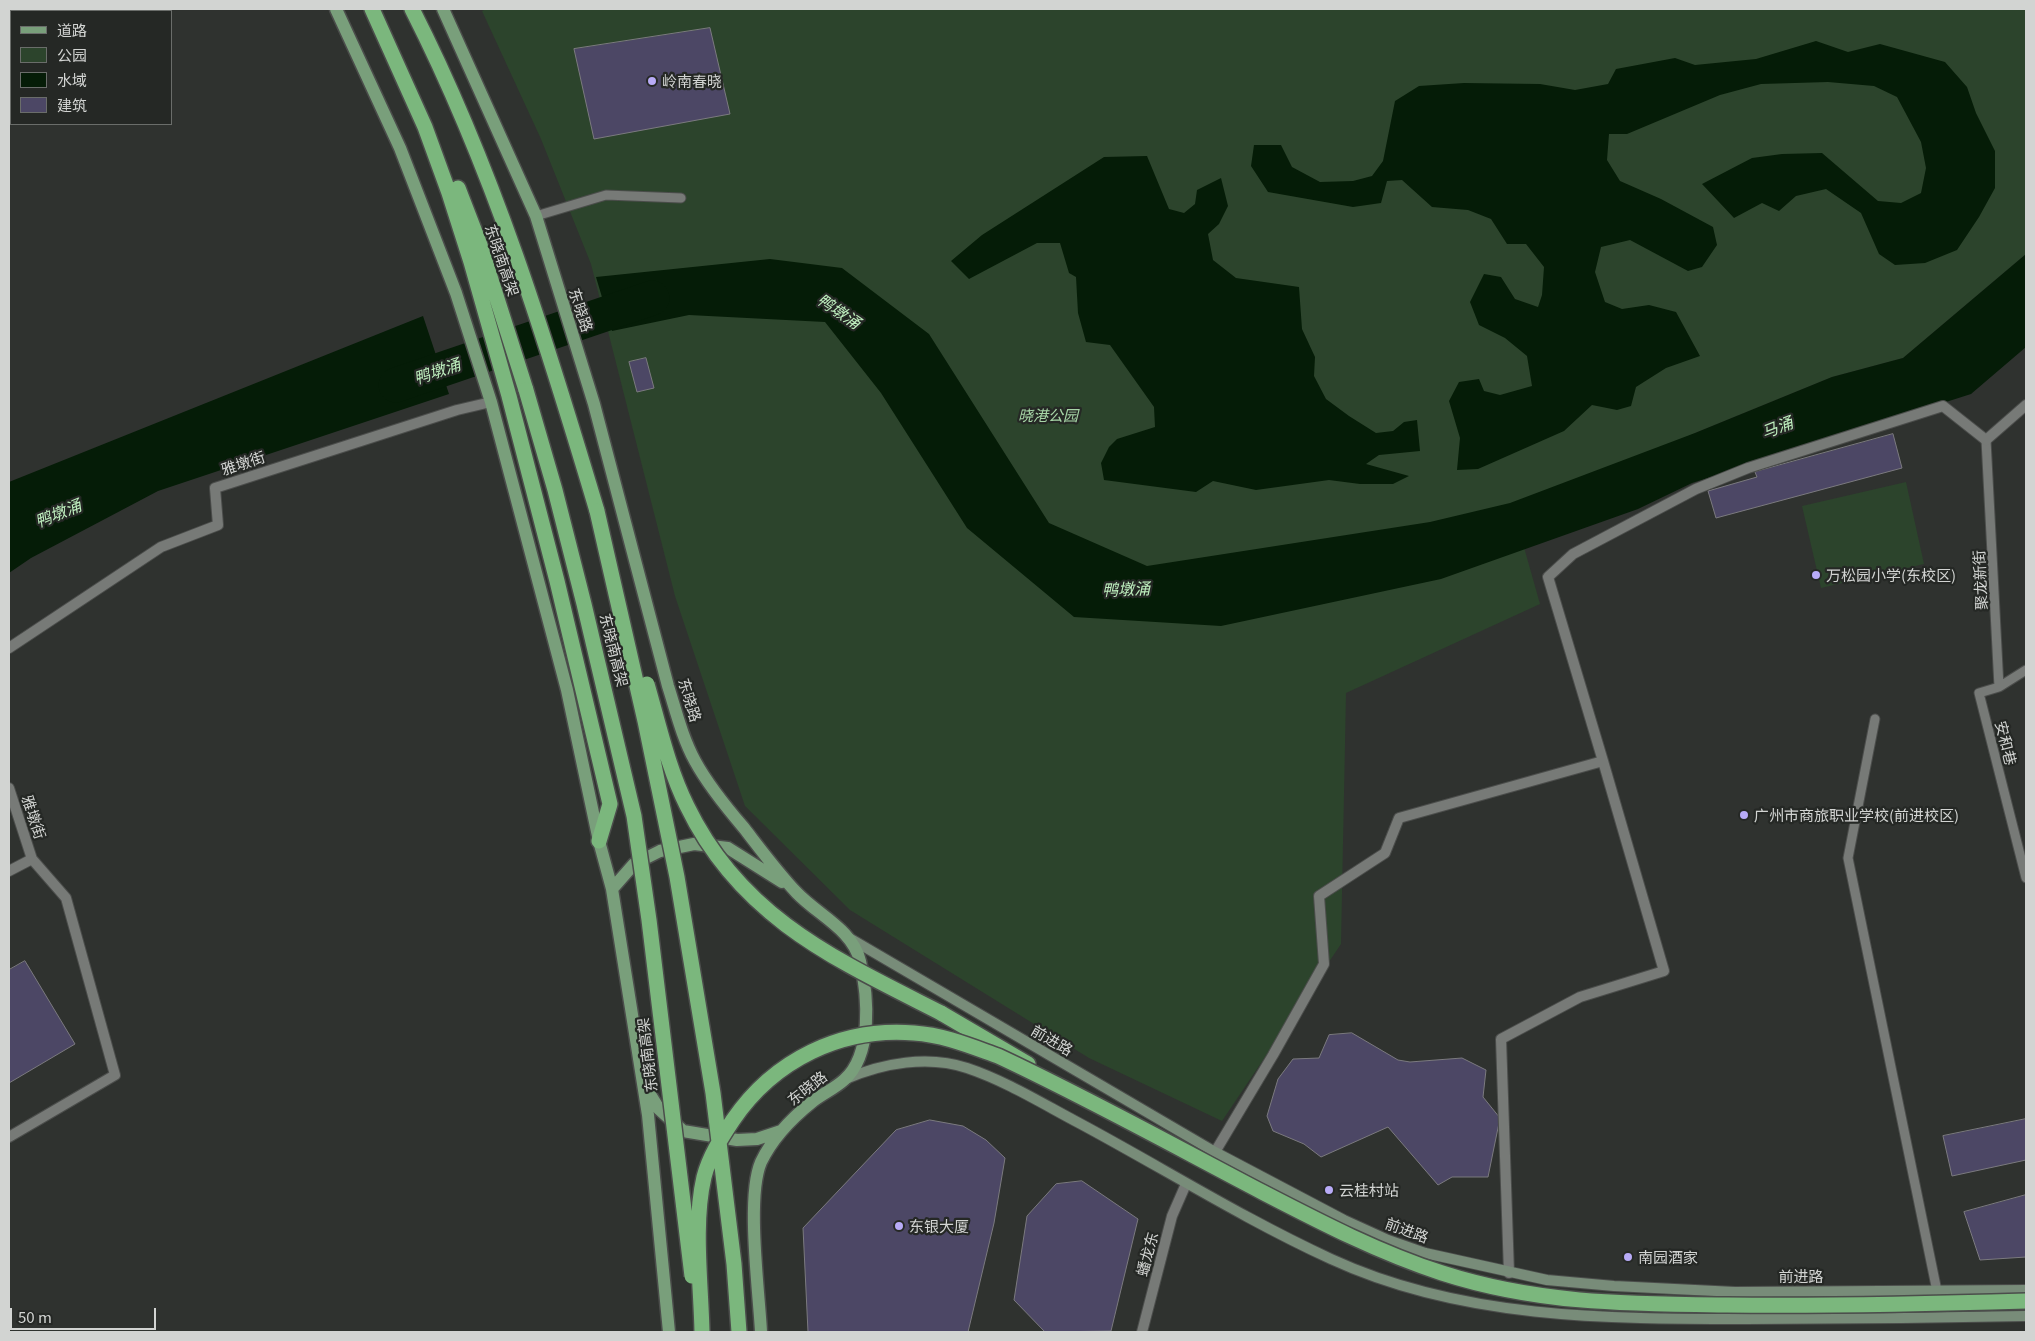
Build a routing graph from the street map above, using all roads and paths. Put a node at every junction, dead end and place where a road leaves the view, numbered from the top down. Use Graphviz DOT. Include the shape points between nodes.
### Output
graph roads {
  1 [pos="336,9"];
  2 [pos="372,9"];
  3 [pos="412,9"];
  4 [pos="443,9"];
  5 [pos="680,198"];
  6 [pos="536,216"];
  7 [pos="492,402"];
  8 [pos="2026,405"];
  9 [pos="1986,440"];
  10 [pos="610,560"];
  11 [pos="9,648"];
  12 [pos="2026,670"];
  13 [pos="1999,687"];
  14 [pos="1875,719"];
  15 [pos="1602,761"];
  16 [pos="9,788"];
  17 [pos="599,840"];
  18 [pos="32,860"];
  19 [pos="9,871"];
  20 [pos="2026,878"];
  21 [pos="612,889"];
  22 [pos="798,894"];
  23 [pos="851,940"];
  24 [pos="845,1079"];
  25 [pos="643,1084"];
  26 [pos="1139,1128"];
  27 [pos="781,1132"];
  28 [pos="9,1137"];
  29 [pos="1215,1152"];
  30 [pos="1186,1184"];
  31 [pos="1509,1273"];
  32 [pos="2026,1290"];
  33 [pos="1801,1291"];
  34 [pos="1851,1291"];
  35 [pos="1937,1291"];
  36 [pos="2026,1302"];
  37 [pos="2026,1316"];
  38 [pos="1801,1319"];
  39 [pos="1848,1319"];
  40 [pos="669,1332"];
  41 [pos="701,1332"];
  42 [pos="739,1332"];
  43 [pos="761,1332"];
  44 [pos="1142,1332"];
  1 -- 7 [label="main road" via="400,148 456,293"];
  2 -- 17 [label="highway" via="425,127 461,229 511,406 610,804"];
  2 -- 41 [label="highway, 东晓南高架, bridge" via="432,127 480,245 555,490 604,686 623,763 640,858"];
  3 -- 10 [label="highway, 东晓南高架, bridge" via="451,93 528,291 556,374"];
  4 -- 6 [label="main road, 东晓路"];
  5 -- 6 [label="lane" via="606,196"];
  6 -- 22 [label="main road, 东晓路" via="582,366 681,729 694,760 709,783"];
  7 -- 11 [label="street, 雅墩街" via="457,410 215,488 218,525 161,547"];
  7 -- 17 [label="main road" via="567,690"];
  8 -- 9 [label="street"];
  9 -- 13 [label="lane, 聚龙新街"];
  9 -- 15 [label="street" via="1943,406 1748,468 1714,482 1574,554 1548,577"];
  10 -- 26 [label="highway, bridge" via="665,750 687,807 716,853 754,898 774,917 820,950 941,1013"];
  10 -- 42 [label="highway, 东晓南高架, bridge" via="677,877 704,1036 728,1217"];
  12 -- 13 [label="lane"];
  13 -- 20 [label="lane, 安和巷" via="1979,693"];
  14 -- 35 [label="lane" via="1848,858"];
  15 -- 29 [label="street" via="1399,818 1385,853 1319,896 1324,964"];
  15 -- 31 [label="street" via="1664,970 1580,997 1501,1039"];
  16 -- 18 [label="street, 雅墩街"];
  17 -- 21 [label="main road"];
  18 -- 19 [label="street, 雅墩街"];
  18 -- 28 [label="street" via="66,898 115,1075"];
  21 -- 22 [label="main road" via="634,864 660,851 694,844 728,848"];
  21 -- 25 [label="main road"];
  22 -- 23 [label="main road, 东晓路"];
  23 -- 24 [label="main road, 东晓路" via="860,958 867,1014 864,1044"];
  23 -- 29 [label="main road, 前进路"];
  24 -- 27 [label="main road, 东晓路" via="812,1103"];
  24 -- 30 [label="main road" via="896,1063 934,1063 966,1068 1038,1101"];
  25 -- 27 [label="main road" via="659,1108 683,1131 737,1140"];
  25 -- 40 [label="main road"];
  26 -- 36 [label="highway, bridge" via="1330,1227 1390,1254 1495,1288 1554,1299 1614,1304 1776,1306"];
  26 -- 41 [label="highway, bridge" via="998,1056 954,1040 899,1032 869,1034 825,1044 806,1053 752,1094 711,1156 704,1177 700,1210"];
  27 -- 43 [label="main road, 东晓路" via="761,1163 753,1203"];
  29 -- 31 [label="main road, 前进路" via="1388,1240 1425,1253"];
  30 -- 38 [label="main road" via="1332,1260 1428,1293 1520,1311 1581,1316"];
  30 -- 44 [label="street, 蟠龙东" via="1172,1216"];
  31 -- 33 [label="main road, 前进路" via="1614,1286 1735,1292"];
  32 -- 35 [label="main road, 前进路"];
  33 -- 34 [label="main road, 前进路"];
  33 -- 38 [label="main road" via="1815,1298 1813,1312"];
  34 -- 35 [label="main road, 前进路"];
  34 -- 39 [label="main road" via="1836,1298 1835,1312"];
  37 -- 39 [label="main road"];
  38 -- 39 [label="main road"];
}
